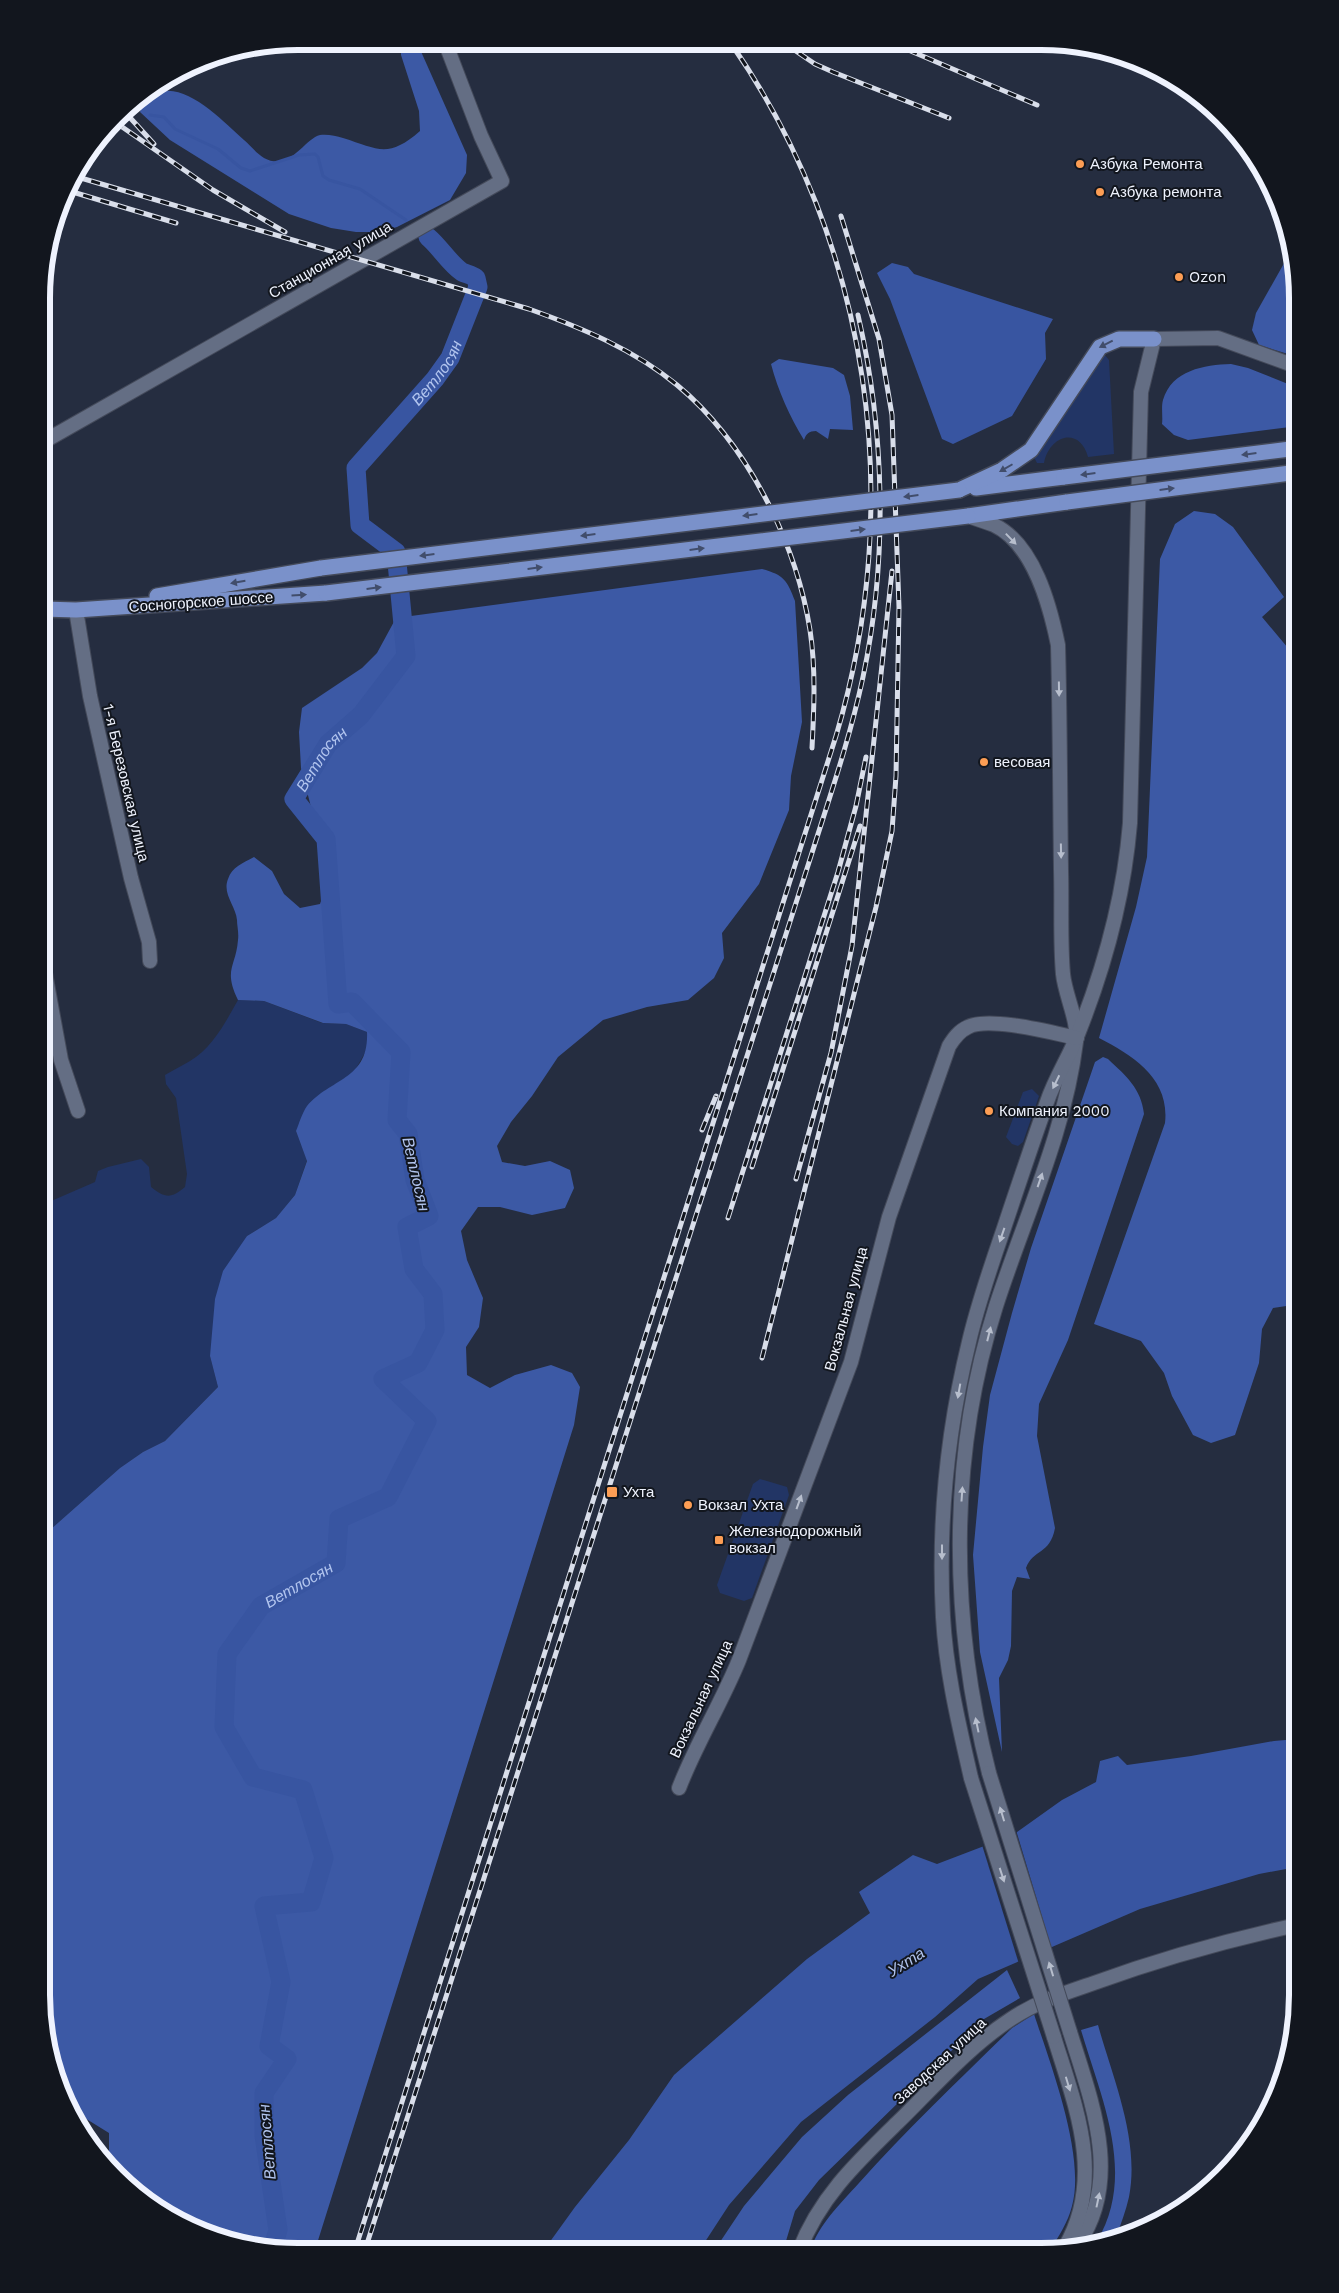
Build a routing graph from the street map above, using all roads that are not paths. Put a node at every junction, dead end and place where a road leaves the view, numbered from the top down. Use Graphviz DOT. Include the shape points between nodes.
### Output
graph roads {
  1 [pos="447,50"];
  2 [pos="1154,339"];
  3 [pos="1289,364"];
  4 [pos="50,438"];
  5 [pos="1289,449"];
  6 [pos="1289,473"];
  7 [pos="959,490"];
  8 [pos="968,516"];
  9 [pos="50,609"];
  10 [pos="76,610"];
  11 [pos="150,961"];
  12 [pos="50,1003"];
  13 [pos="1077,1038"];
  14 [pos="78,1111"];
  15 [pos="679,1788"];
  16 [pos="1289,1927"];
  17 [pos="1081,2240"];
  18 [pos="1068,2241"];
  19 [pos="803,2243"];
  1 -- 4 [label="street, Станционная улица" via="502,181"];
  2 -- 3 [label="street" via="1218,338"];
  2 -- 7 [label="main road, one-way" via="1119,339 1100,346 1031,450 1002,470"];
  2 -- 13 [label="street" via="1141,392 1126,868 1109,946"];
  5 -- 7 [label="main road, Сосногорское шоссе, one-way, bridge"];
  8 -- 6 [label="main road, Сосногорское шоссе, one-way, bridge"];
  7 -- 10 [label="main road, Сосногорское шоссе, one-way, bridge" via="321,568"];
  10 -- 8 [label="main road, Сосногорское шоссе, one-way, bridge" via="326,593"];
  8 -- 13 [label="street, one-way" via="995,526 1018,546 1034,568 1052,618 1058,652 1063,975"];
  9 -- 10 [label="main road, Сосногорское шоссе"];
  10 -- 11 [label="street, 1-я Березовская улица" via="90,696 131,878 149,942"];
  12 -- 14 [label="street" via="61,1060"];
  15 -- 13 [label="street, Вокзальная улица, one-way" via="697,1744 727,1688 851,1362 889,1217 949,1046 961,1032 976,1024 1022,1027"];
  17 -- 13 [label="street, one-way, bridge" via="1096,2207 1101,2168 1094,2115 989,1773 970,1693 961,1614 960,1536 965,1461 977,1384 996,1309 1065,1107"];
  13 -- 18 [label="street, one-way, bridge" via="1048,1098 978,1305 960,1382 947,1460 942,1538 943,1618 954,1700 971,1778 1078,2117 1086,2166 1082,2210"];
  16 -- 19 [label="street, Заводская улица" via="1236,1939 1120,1974 1051,1998 1012,2018 978,2044 848,2171 820,2206"];
}
